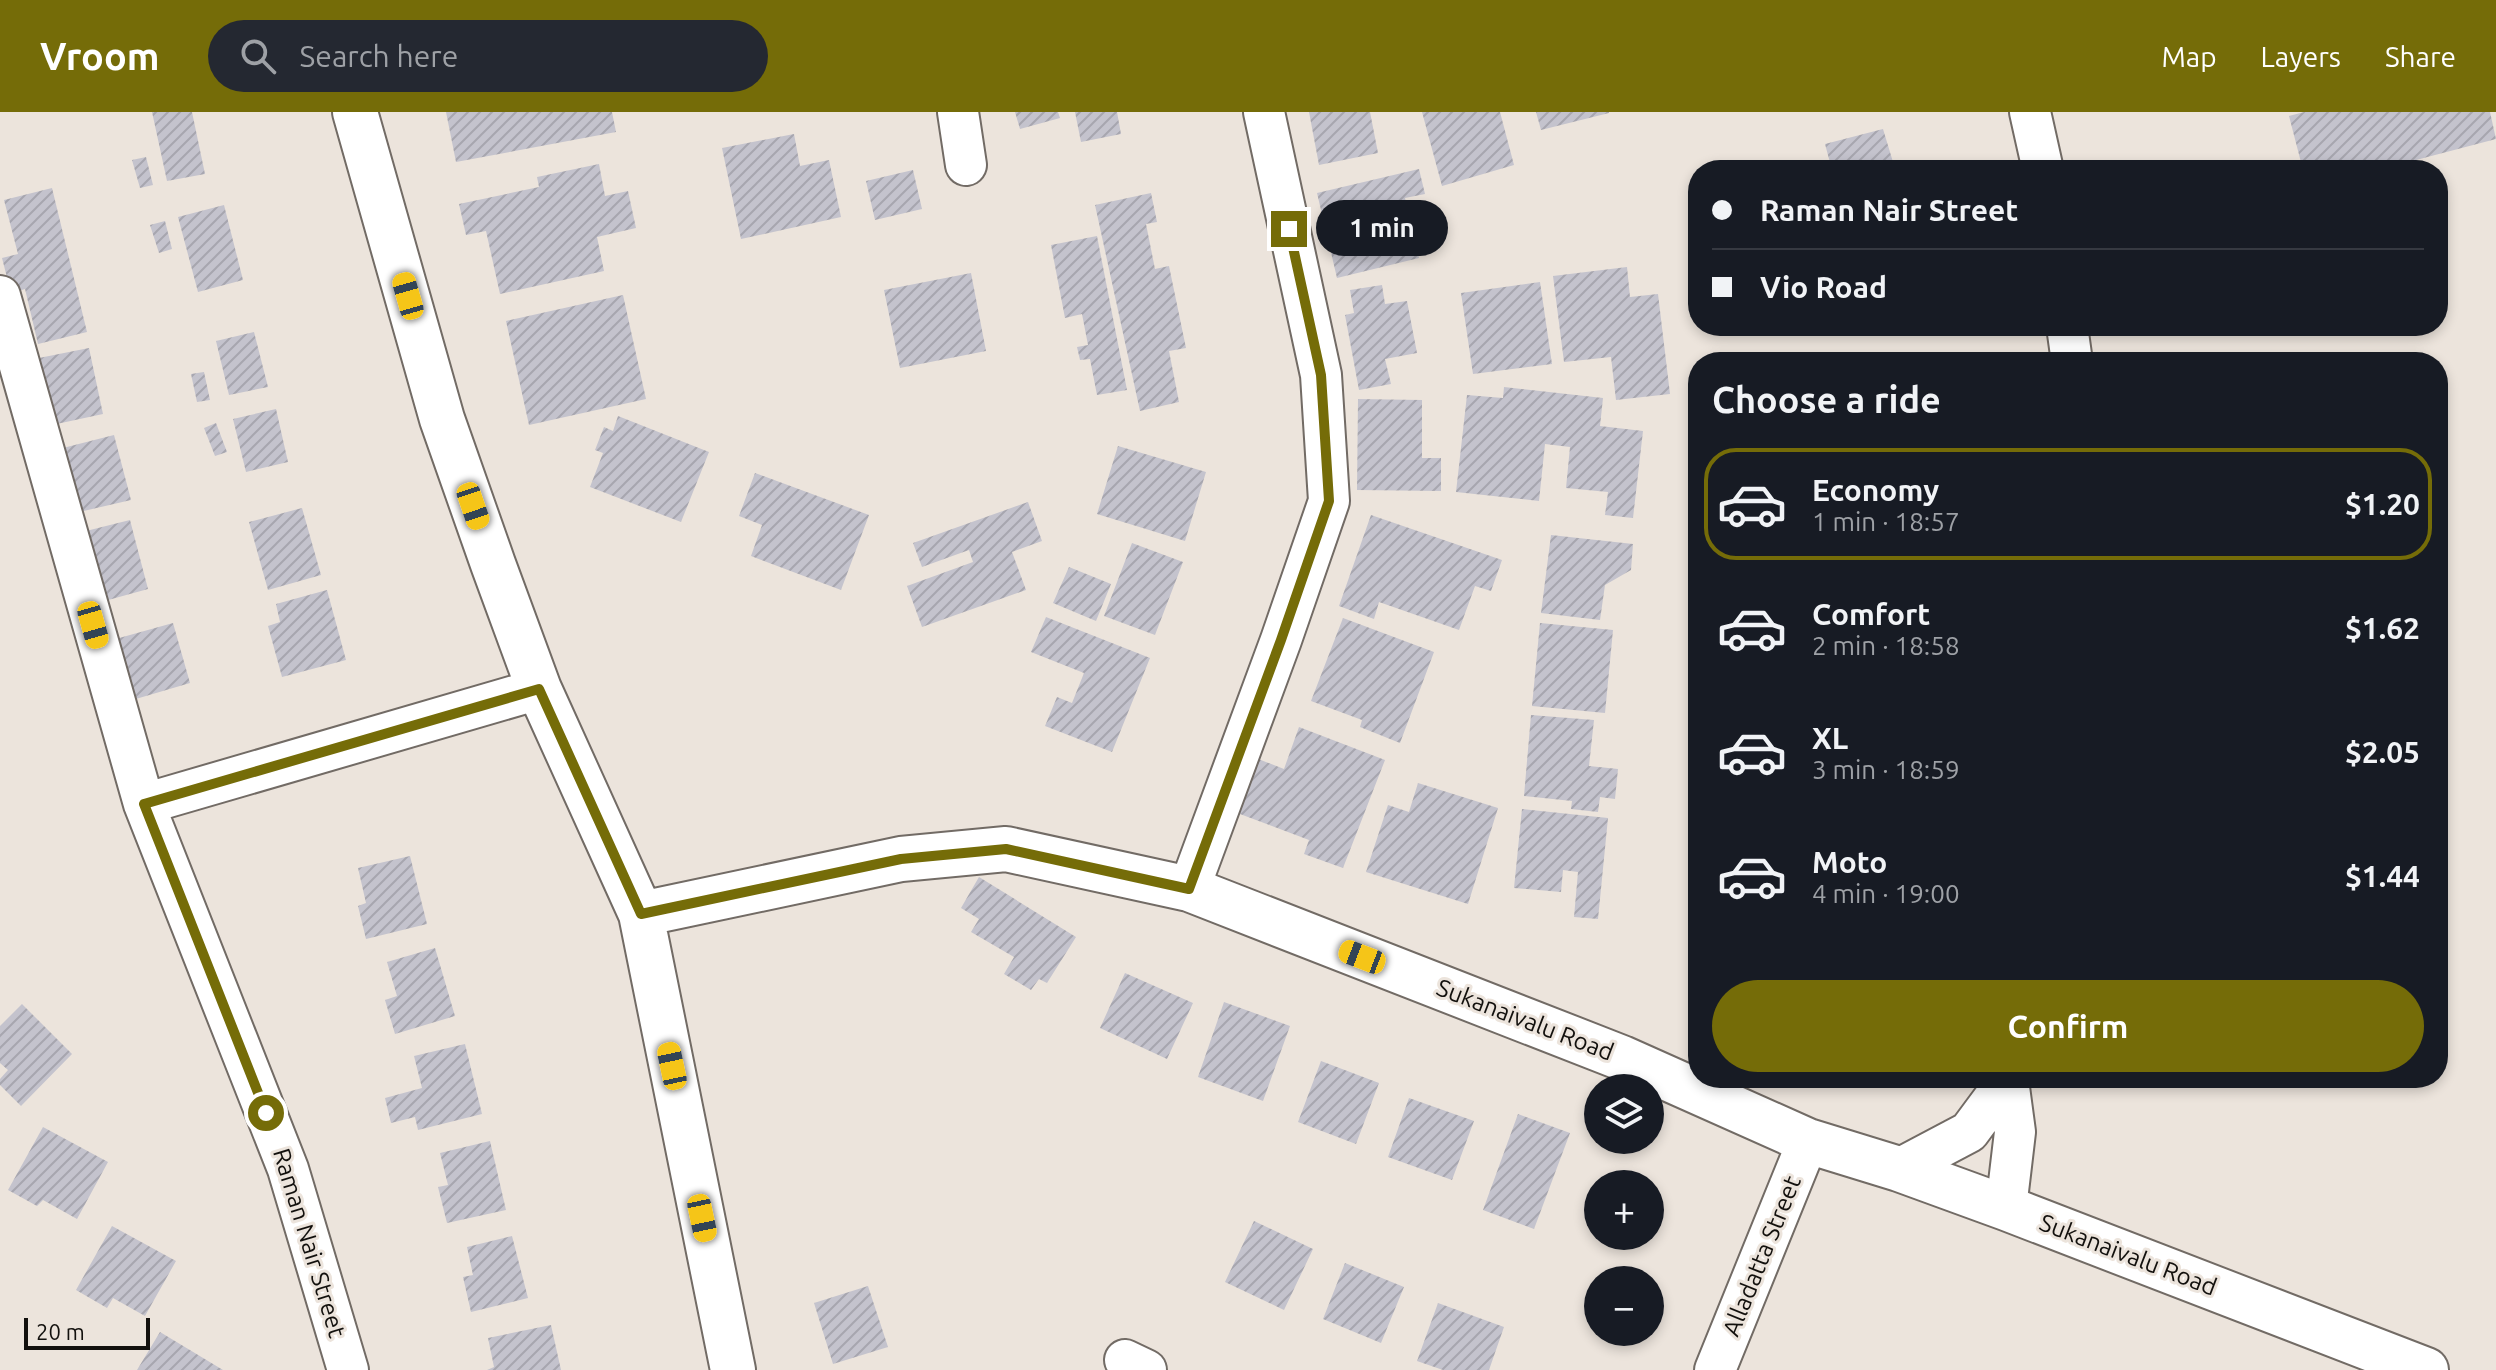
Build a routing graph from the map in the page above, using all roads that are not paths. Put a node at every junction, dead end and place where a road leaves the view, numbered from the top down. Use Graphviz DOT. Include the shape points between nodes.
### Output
graph roads {
  1 [pos="355,112"];
  2 [pos="958,112"];
  3 [pos="1264,112"];
  4 [pos="2030,112"];
  5 [pos="2041,160"];
  6 [pos="966,165"];
  7 [pos="0,296"];
  8 [pos="539,689"];
  9 [pos="144,804"];
  10 [pos="1189,889"];
  11 [pos="641,914"];
  12 [pos="1688,1087"];
  13 [pos="1689,1088"];
  14 [pos="2001,1088"];
  15 [pos="2009,1088"];
  16 [pos="1808,1141"];
  17 [pos="1899,1169"];
  18 [pos="2006,1208"];
  19 [pos="348,1370"];
  20 [pos="733,1370"];
  21 [pos="1715,1370"];
  22 [pos="2426,1370"];
  1 -- 8 [label="main road" via="442,419"];
  2 -- 6 [label="street"];
  3 -- 10 [label="street" via="1321,375 1329,501"];
  4 -- 5 [label="street"];
  7 -- 9 [label="street, Raman Nair Street"];
  8 -- 9 [label="street"];
  8 -- 11 [label="main road"];
  9 -- 19 [label="street, Raman Nair Street" via="288,1169"];
  10 -- 11 [label="main road, Sukanaivalu Road" via="1006,849 901,859"];
  10 -- 12 [label="main road, Sukanaivalu Road"];
  11 -- 20 [label="main road"];
  13 -- 16 [label="main road, Sukanaivalu Road"];
  14 -- 17 [label="street" via="1969,1132"];
  15 -- 18 [label="street" via="2015,1132"];
  16 -- 17 [label="main road, Sukanaivalu Road"];
  16 -- 21 [label="street, Alladatta Street"];
  17 -- 18 [label="main road, Sukanaivalu Road"];
  18 -- 22 [label="main road, Sukanaivalu Road"];
}
